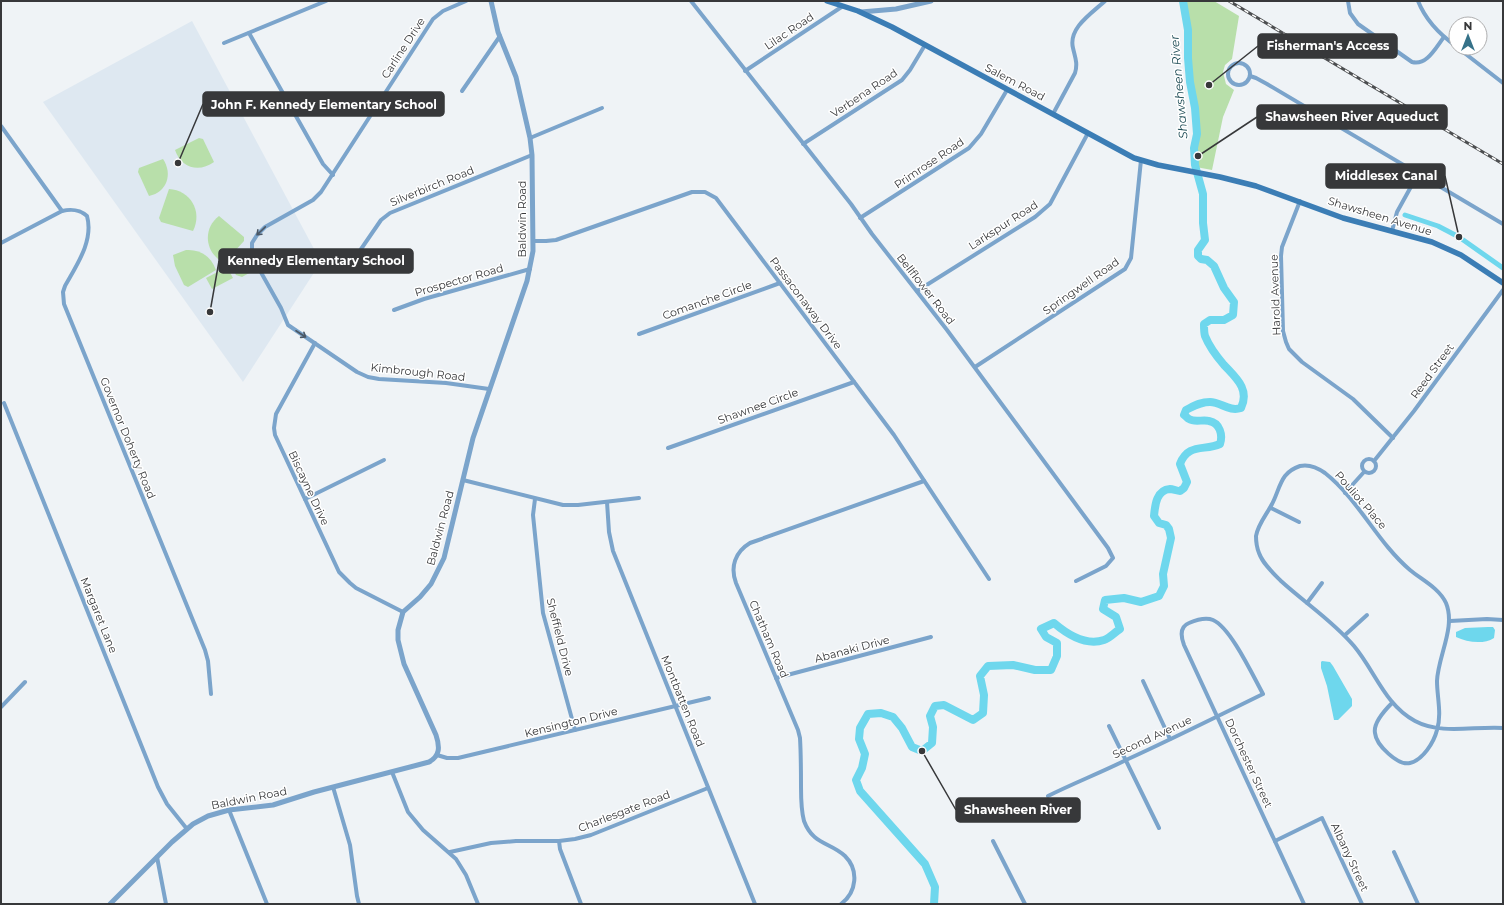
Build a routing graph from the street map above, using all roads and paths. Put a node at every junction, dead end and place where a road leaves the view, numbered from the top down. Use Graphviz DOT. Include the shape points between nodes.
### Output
graph roads {
  1 [pos="326,1"];
  2 [pos="466,1"];
  3 [pos="491,1"];
  4 [pos="691,1"];
  5 [pos="827,1"];
  6 [pos="931,1"];
  7 [pos="1105,1"];
  8 [pos="1348,1"];
  9 [pos="1418,1"];
  10 [pos="843,6"];
  11 [pos="861,12"];
  12 [pos="249,33"];
  13 [pos="500,36"];
  14 [pos="1444,37"];
  15 [pos="1448,40"];
  16 [pos="224,43"];
  17 [pos="925,45"];
  18 [pos="1468,56"];
  19 [pos="745,71"];
  20 [pos="1250,76"];
  21 [pos="1503,84"];
  22 [pos="1007,90"];
  23 [pos="462,91"];
  24 [pos="602,108"];
  25 [pos="1053,114"];
  26 [pos="1,126"];
  27 [pos="1088,133"];
  28 [pos="530,138"];
  29 [pos="803,144"];
  30 [pos="532,155"];
  31 [pos="1141,160"];
  32 [pos="1197,172"];
  33 [pos="1418,174"];
  34 [pos="333,175"];
  35 [pos="1300,201"];
  36 [pos="293,210"];
  37 [pos="62,211"];
  38 [pos="860,218"];
  39 [pos="1503,224"];
  40 [pos="1392,231"];
  41 [pos="534,241"];
  42 [pos="1,244"];
  43 [pos="357,255"];
  44 [pos="530,269"];
  45 [pos="780,283"];
  46 [pos="1503,283"];
  47 [pos="1503,290"];
  48 [pos="917,291"];
  49 [pos="394,310"];
  50 [pos="639,334"];
  51 [pos="315,343"];
  52 [pos="975,368"];
  53 [pos="854,382"];
  54 [pos="489,389"];
  55 [pos="4,403"];
  56 [pos="1394,438"];
  57 [pos="668,448"];
  58 [pos="384,460"];
  59 [pos="1374,462"];
  60 [pos="1364,472"];
  61 [pos="463,480"];
  62 [pos="924,481"];
  63 [pos="1345,493"];
  64 [pos="639,498"];
  65 [pos="304,499"];
  66 [pos="535,499"];
  67 [pos="607,502"];
  68 [pos="1271,508"];
  69 [pos="1299,522"];
  70 [pos="989,579"];
  71 [pos="1076,581"];
  72 [pos="1322,583"];
  73 [pos="1307,603"];
  74 [pos="403,612"];
  75 [pos="1367,615"];
  76 [pos="1503,620"];
  77 [pos="1450,621"];
  78 [pos="1345,636"];
  79 [pos="931,637"];
  80 [pos="776,678"];
  81 [pos="1143,681"];
  82 [pos="25,682"];
  83 [pos="211,694"];
  84 [pos="1263,694"];
  85 [pos="709,698"];
  86 [pos="1392,703"];
  87 [pos="675,706"];
  88 [pos="1,707"];
  89 [pos="1218,716"];
  90 [pos="1109,726"];
  91 [pos="1438,728"];
  92 [pos="1503,728"];
  93 [pos="575,730"];
  94 [pos="1170,739"];
  95 [pos="437,755"];
  96 [pos="1126,760"];
  97 [pos="392,772"];
  98 [pos="333,787"];
  99 [pos="708,788"];
  100 [pos="1048,796"];
  101 [pos="229,810"];
  102 [pos="1159,828"];
  103 [pos="187,829"];
  104 [pos="993,840"];
  105 [pos="559,841"];
  106 [pos="1275,841"];
  107 [pos="450,852"];
  108 [pos="1394,852"];
  109 [pos="157,857"];
  110 [pos="110,904"];
  111 [pos="166,904"];
  112 [pos="267,904"];
  113 [pos="359,904"];
  114 [pos="478,904"];
  115 [pos="582,904"];
  116 [pos="755,904"];
  117 [pos="841,904"];
  118 [pos="1025,904"];
  119 [pos="1304,904"];
  120 [pos="1362,904"];
  121 [pos="1418,904"];
  1 -- 12 [label="street"];
  2 -- 34 [label="street, Carline Drive" via="443,10 433,19"];
  3 -- 13 [label="street, Baldwin Road"];
  4 -- 19 [label="street, Bellflower Road"];
  5 -- 10 [label="main road, Salem Road"];
  6 -- 11 [label="street" via="896,9"];
  7 -- 25 [label="street" via="1073,34 1071,41 1077,67"];
  8 -- 14 [label="street" via="1350,13 1358,24 1412,62 1425,60"];
  9 -- 14 [label="street" via="1429,22"];
  10 -- 11 [label="main road, Salem Road"];
  10 -- 19 [label="street, Lilac Road"];
  11 -- 17 [label="main road, Salem Road"];
  12 -- 16 [label="street"];
  12 -- 34 [label="street" via="323,164"];
  13 -- 23 [label="street"];
  13 -- 28 [label="street, Baldwin Road" via="516,77"];
  14 -- 15 [label="street"];
  17 -- 22 [label="main road, Salem Road"];
  17 -- 29 [label="street, Verbena Road" via="902,80"];
  18 -- 21 [label="street"];
  19 -- 29 [label="street, Bellflower Road"];
  20 -- 20 [label="street" via="1245,83 1236,84 1230,80 1229,72 1234,65 1243,64 1249,69"];
  20 -- 33 [label="street"];
  22 -- 25 [label="main road, Salem Road"];
  22 -- 38 [label="street, Primrose Road" via="982,134 969,148"];
  24 -- 28 [label="street"];
  25 -- 27 [label="main road, Salem Road"];
  26 -- 37 [label="street"];
  27 -- 31 [label="main road, Salem Road"];
  27 -- 48 [label="street, Larkspur Road" via="1046,208"];
  28 -- 30 [label="street, Baldwin Road"];
  29 -- 38 [label="street, Bellflower Road"];
  30 -- 41 [label="street, Baldwin Road"];
  30 -- 43 [label="street, Silverbirch Road" via="390,213 381,220"];
  31 -- 32 [label="main road, Salem Road"];
  31 -- 52 [label="street, Springwell Road" via="1131,258 1125,269"];
  32 -- 35 [label="main road, Shawsheen Avenue" via="1256,186"];
  33 -- 39 [label="street"];
  33 -- 40 [label="street" via="1397,212"];
  34 -- 36 [label="street, Carline Drive" via="316,197"];
  35 -- 40 [label="main road, Shawsheen Avenue" via="1343,218"];
  35 -- 56 [label="street, Harold Avenue" via="1281,256 1283,330 1286,342 1296,357 1353,399"];
  36 -- 51 [label="street, Kimbrough Road, one-way" via="258,233 252,243 252,253 288,324"];
  37 -- 42 [label="street"];
  37 -- 83 [label="street, Governor Doherty Road" via="78,210 84,213 88,220 84,251 65,286 64,304 205,650"];
  38 -- 48 [label="street, Bellflower Road"];
  40 -- 46 [label="main road, Shawsheen Avenue" via="1445,247"];
  41 -- 44 [label="street, Baldwin Road"];
  41 -- 45 [label="street, Passaconaway Drive" via="556,240 692,192 705,192 716,198"];
  44 -- 49 [label="street, Prospector Road"];
  44 -- 54 [label="street, Baldwin Road"];
  45 -- 50 [label="street, Comanche Circle"];
  45 -- 53 [label="street, Passaconaway Drive"];
  47 -- 56 [label="street, Reed Street"];
  48 -- 52 [label="street, Bellflower Road"];
  51 -- 54 [label="street, Kimbrough Road" via="357,372 372,378"];
  51 -- 65 [label="street, Biscayne Drive" via="276,414 274,428 278,444"];
  52 -- 71 [label="street, Bellflower Road" via="1113,558 1106,566"];
  53 -- 57 [label="street, Shawnee Circle"];
  53 -- 62 [label="street, Passaconaway Drive" via="894,435"];
  54 -- 61 [label="street, Baldwin Road"];
  55 -- 103 [label="street, Margaret Lane" via="158,787 167,804"];
  56 -- 59 [label="street, Reed Street"];
  58 -- 65 [label="street"];
  59 -- 60 [label="street, Reed Street" via="1374,471 1369,474"];
  59 -- 60 [label="street, Reed Street" via="1369,459 1364,462"];
  60 -- 63 [label="street, Reed Street"];
  61 -- 66 [label="street"];
  61 -- 74 [label="street, Baldwin Road" via="447,548 439,570 428,588"];
  62 -- 70 [label="street, Passaconaway Drive"];
  62 -- 80 [label="street, Chatham Road" via="755,541 738,553 734,563 734,578"];
  63 -- 68 [label="street, Pouliot Place" via="1321,470 1300,466 1285,477"];
  63 -- 77 [label="street, Pouliot Place" via="1397,557 1440,594"];
  64 -- 67 [label="street"];
  65 -- 74 [label="street, Biscayne Drive" via="335,565 344,578 356,588"];
  66 -- 67 [label="street" via="563,505"];
  66 -- 93 [label="street, Sheffield Drive" via="533,515 543,613"];
  67 -- 87 [label="street, Montbatten Road" via="613,551"];
  68 -- 69 [label="street"];
  68 -- 73 [label="street, Pouliot Place" via="1257,532 1258,552 1269,569"];
  72 -- 73 [label="street"];
  73 -- 78 [label="street, Pouliot Place"];
  74 -- 95 [label="street" via="398,630 399,645 408,674 436,735 439,747"];
  75 -- 78 [label="street"];
  76 -- 77 [label="street"];
  77 -- 91 [label="street, Pouliot Place" via="1438,674"];
  78 -- 86 [label="street, Pouliot Place" via="1365,661"];
  79 -- 80 [label="street, Abanaki Drive"];
  80 -- 117 [label="street, Chatham Road" via="800,738 802,807 806,823 818,840 844,855 854,871 853,888"];
  81 -- 94 [label="street"];
  82 -- 88 [label="street"];
  84 -- 89 [label="street, Second Avenue"];
  84 -- 89 [label="street, Dorchester Street" via="1234,642 1221,626 1212,619 1186,625 1181,635 1184,645"];
  85 -- 87 [label="street, Kensington Drive"];
  86 -- 91 [label="street, Pouliot Place" via="1414,721"];
  86 -- 91 [label="street" via="1377,723 1375,734 1381,745 1399,762 1409,763 1418,759 1432,744"];
  87 -- 93 [label="street, Kensington Drive"];
  87 -- 99 [label="street, Montbatten Road"];
  89 -- 94 [label="street, Second Avenue"];
  89 -- 106 [label="street, Dorchester Street"];
  90 -- 96 [label="street"];
  91 -- 92 [label="street"];
  93 -- 95 [label="street, Kensington Drive" via="458,758"];
  94 -- 96 [label="street, Second Avenue"];
  95 -- 97 [label="street, Baldwin Road" via="429,762"];
  96 -- 100 [label="street, Second Avenue"];
  96 -- 102 [label="street"];
  97 -- 98 [label="street, Baldwin Road"];
  97 -- 107 [label="street" via="411,817"];
  98 -- 101 [label="street, Baldwin Road" via="274,805"];
  98 -- 113 [label="street" via="350,845"];
  99 -- 105 [label="street, Charlesgate Road" via="591,835"];
  99 -- 116 [label="street, Montbatten Road"];
  101 -- 103 [label="street, Baldwin Road" via="208,816"];
  101 -- 112 [label="street"];
  103 -- 109 [label="street, Baldwin Road"];
  104 -- 118 [label="street"];
  105 -- 107 [label="street, Charlesgate Road" via="491,843"];
  105 -- 115 [label="street"];
  106 -- 119 [label="street, Dorchester Street"];
  106 -- 120 [label="street, Albany Street" via="1322,818"];
  107 -- 114 [label="street" via="466,875"];
  108 -- 121 [label="street"];
  109 -- 110 [label="street, Baldwin Road"];
  109 -- 111 [label="street"];
}
